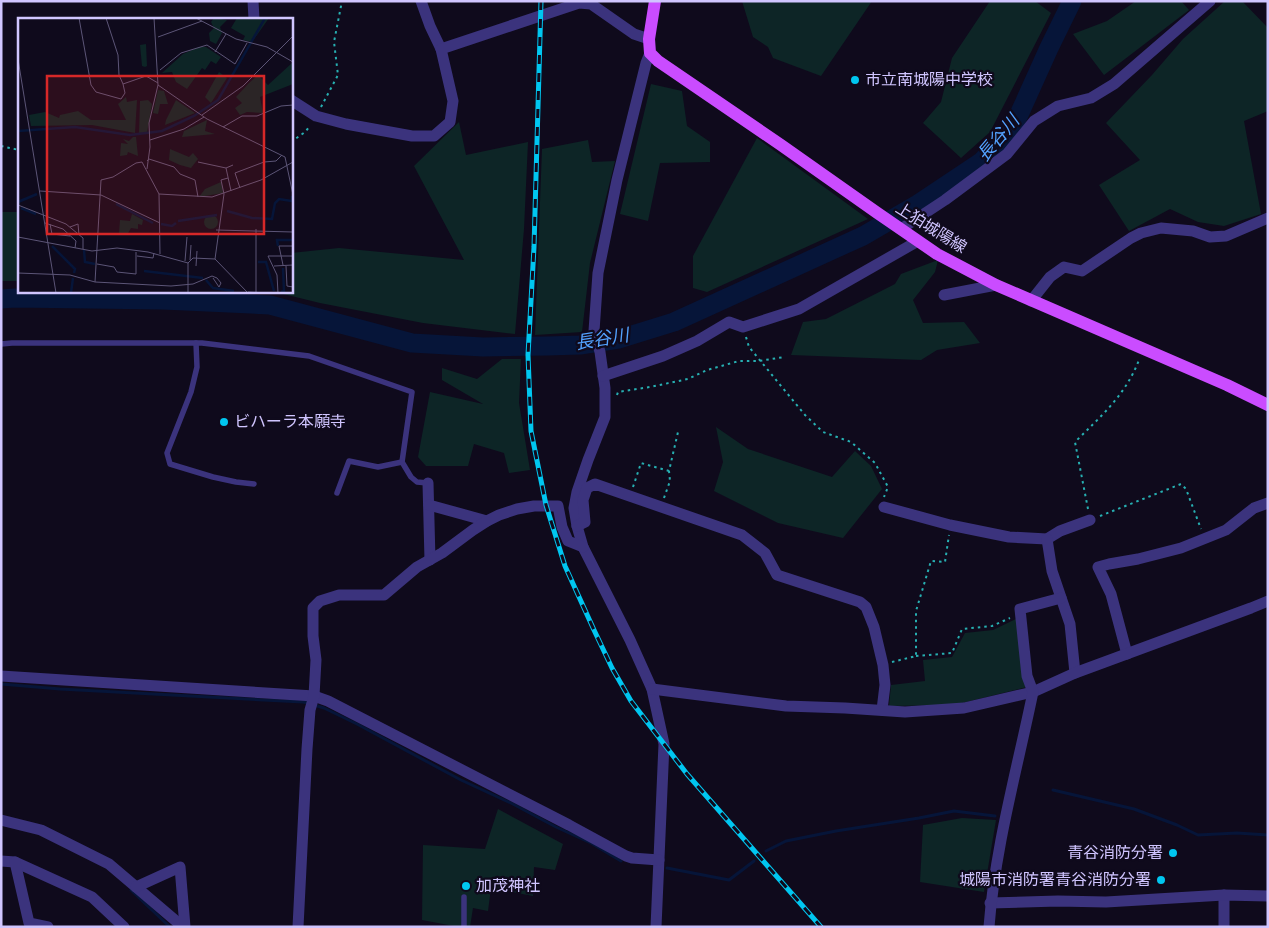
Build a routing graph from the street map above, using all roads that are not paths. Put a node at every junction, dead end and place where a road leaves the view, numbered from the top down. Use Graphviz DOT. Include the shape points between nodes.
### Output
graph roads {
  1 [pos="253,1"];
  2 [pos="421,1"];
  3 [pos="655,1"];
  4 [pos="1210,1"];
  5 [pos="254,18"];
  6 [pos="649,39"];
  7 [pos="441,49"];
  8 [pos="650,53"];
  9 [pos="292,101"];
  10 [pos="1268,218"];
  11 [pos="898,227"];
  12 [pos="918,241"];
  13 [pos="996,285"];
  14 [pos="944,295"];
  15 [pos="1031,301"];
  16 [pos="196,343"];
  17 [pos="1,344"];
  18 [pos="604,376"];
  19 [pos="1268,405"];
  20 [pos="402,462"];
  21 [pos="428,483"];
  22 [pos="254,484"];
  23 [pos="338,493"];
  24 [pos="884,503"];
  25 [pos="1268,503"];
  26 [pos="429,505"];
  27 [pos="1090,520"];
  28 [pos="487,521"];
  29 [pos="577,526"];
  30 [pos="1046,539"];
  31 [pos="583,547"];
  32 [pos="430,560"];
  33 [pos="1061,598"];
  34 [pos="1268,601"];
  35 [pos="1127,654"];
  36 [pos="1074,673"];
  37 [pos="1,676"];
  38 [pos="652,688"];
  39 [pos="1033,692"];
  40 [pos="314,696"];
  41 [pos="882,710"];
  42 [pos="1,820"];
  43 [pos="659,860"];
  44 [pos="1,861"];
  45 [pos="15,862"];
  46 [pos="136,887"];
  47 [pos="1224,895"];
  48 [pos="1268,896"];
  49 [pos="464,898"];
  50 [pos="990,903"];
  51 [pos="48,927"];
  52 [pos="124,927"];
  53 [pos="184,927"];
  54 [pos="298,927"];
  55 [pos="464,927"];
  56 [pos="656,927"];
  57 [pos="989,927"];
  58 [pos="1224,927"];
  1 -- 5 [label="street"];
  2 -- 7 [label="street"];
  3 -- 6 [label="main road"];
  4 -- 11 [label="street" via="1114,84 1091,98 1058,106 1034,121 1007,154 945,200"];
  6 -- 7 [label="street" via="634,34 591,4 579,2"];
  6 -- 8 [label="main road"];
  7 -- 9 [label="street" via="453,101 450,122 434,136 412,136 346,124 316,116"];
  8 -- 11 [label="main road, 上狛城陽線"];
  8 -- 18 [label="street" via="617,180 598,272 594,331"];
  10 -- 15 [label="street" via="1226,236 1210,237 1193,231 1162,228 1141,233 1082,271 1064,267 1050,277"];
  11 -- 12 [label="main road, 上狛城陽線"];
  12 -- 13 [label="main road, 上狛城陽線"];
  12 -- 18 [label="street" via="799,309 743,327 729,322 663,356"];
  13 -- 14 [label="street"];
  13 -- 15 [label="main road, 上狛城陽線"];
  15 -- 19 [label="main road, 上狛城陽線"];
  16 -- 17 [label="lane"];
  16 -- 20 [label="lane" via="309,356 412,392"];
  16 -- 22 [label="lane" via="197,367 191,392 167,452 170,464 213,477"];
  18 -- 29 [label="street" via="605,417 577,492 574,508"];
  20 -- 21 [label="lane" via="417,482"];
  20 -- 23 [label="lane" via="378,467 349,460"];
  21 -- 26 [label="street"];
  24 -- 30 [label="street" via="950,525 1009,537"];
  25 -- 35 [label="street" via="1254,508 1226,530 1181,548 1098,567 1111,594"];
  26 -- 28 [label="street"];
  26 -- 32 [label="street"];
  27 -- 30 [label="street"];
  28 -- 31 [label="street" via="517,509 558,506 568,541"];
  28 -- 32 [label="street"];
  29 -- 31 [label="street"];
  29 -- 41 [label="street" via="585,522 583,500 587,488 595,484 742,535 765,553 777,576 860,602 866,607 874,627 883,665 886,685"];
  30 -- 33 [label="street"];
  31 -- 38 [label="street"];
  32 -- 40 [label="street" via="417,566 384,595 338,596 320,601 313,608"];
  33 -- 36 [label="street" via="1070,624"];
  33 -- 39 [label="street" via="1020,609 1027,676"];
  34 -- 35 [label="street"];
  35 -- 36 [label="street"];
  36 -- 39 [label="street"];
  37 -- 40 [label="street"];
  38 -- 41 [label="street" via="786,706"];
  38 -- 43 [label="street" via="664,744"];
  39 -- 41 [label="street" via="964,708 905,712"];
  39 -- 50 [label="street"];
  40 -- 43 [label="street" via="626,856"];
  40 -- 54 [label="street" via="306,749"];
  42 -- 46 [label="street" via="41,830 109,864"];
  43 -- 56 [label="street"];
  44 -- 45 [label="street"];
  45 -- 51 [label="street" via="29,923"];
  45 -- 52 [label="street" via="92,897"];
  46 -- 53 [label="street"];
  46 -- 53 [label="street" via="180,867"];
  47 -- 48 [label="street"];
  47 -- 50 [label="street" via="1106,902"];
  47 -- 58 [label="street"];
  49 -- 55 [label="lane"];
  50 -- 57 [label="street"];
}
